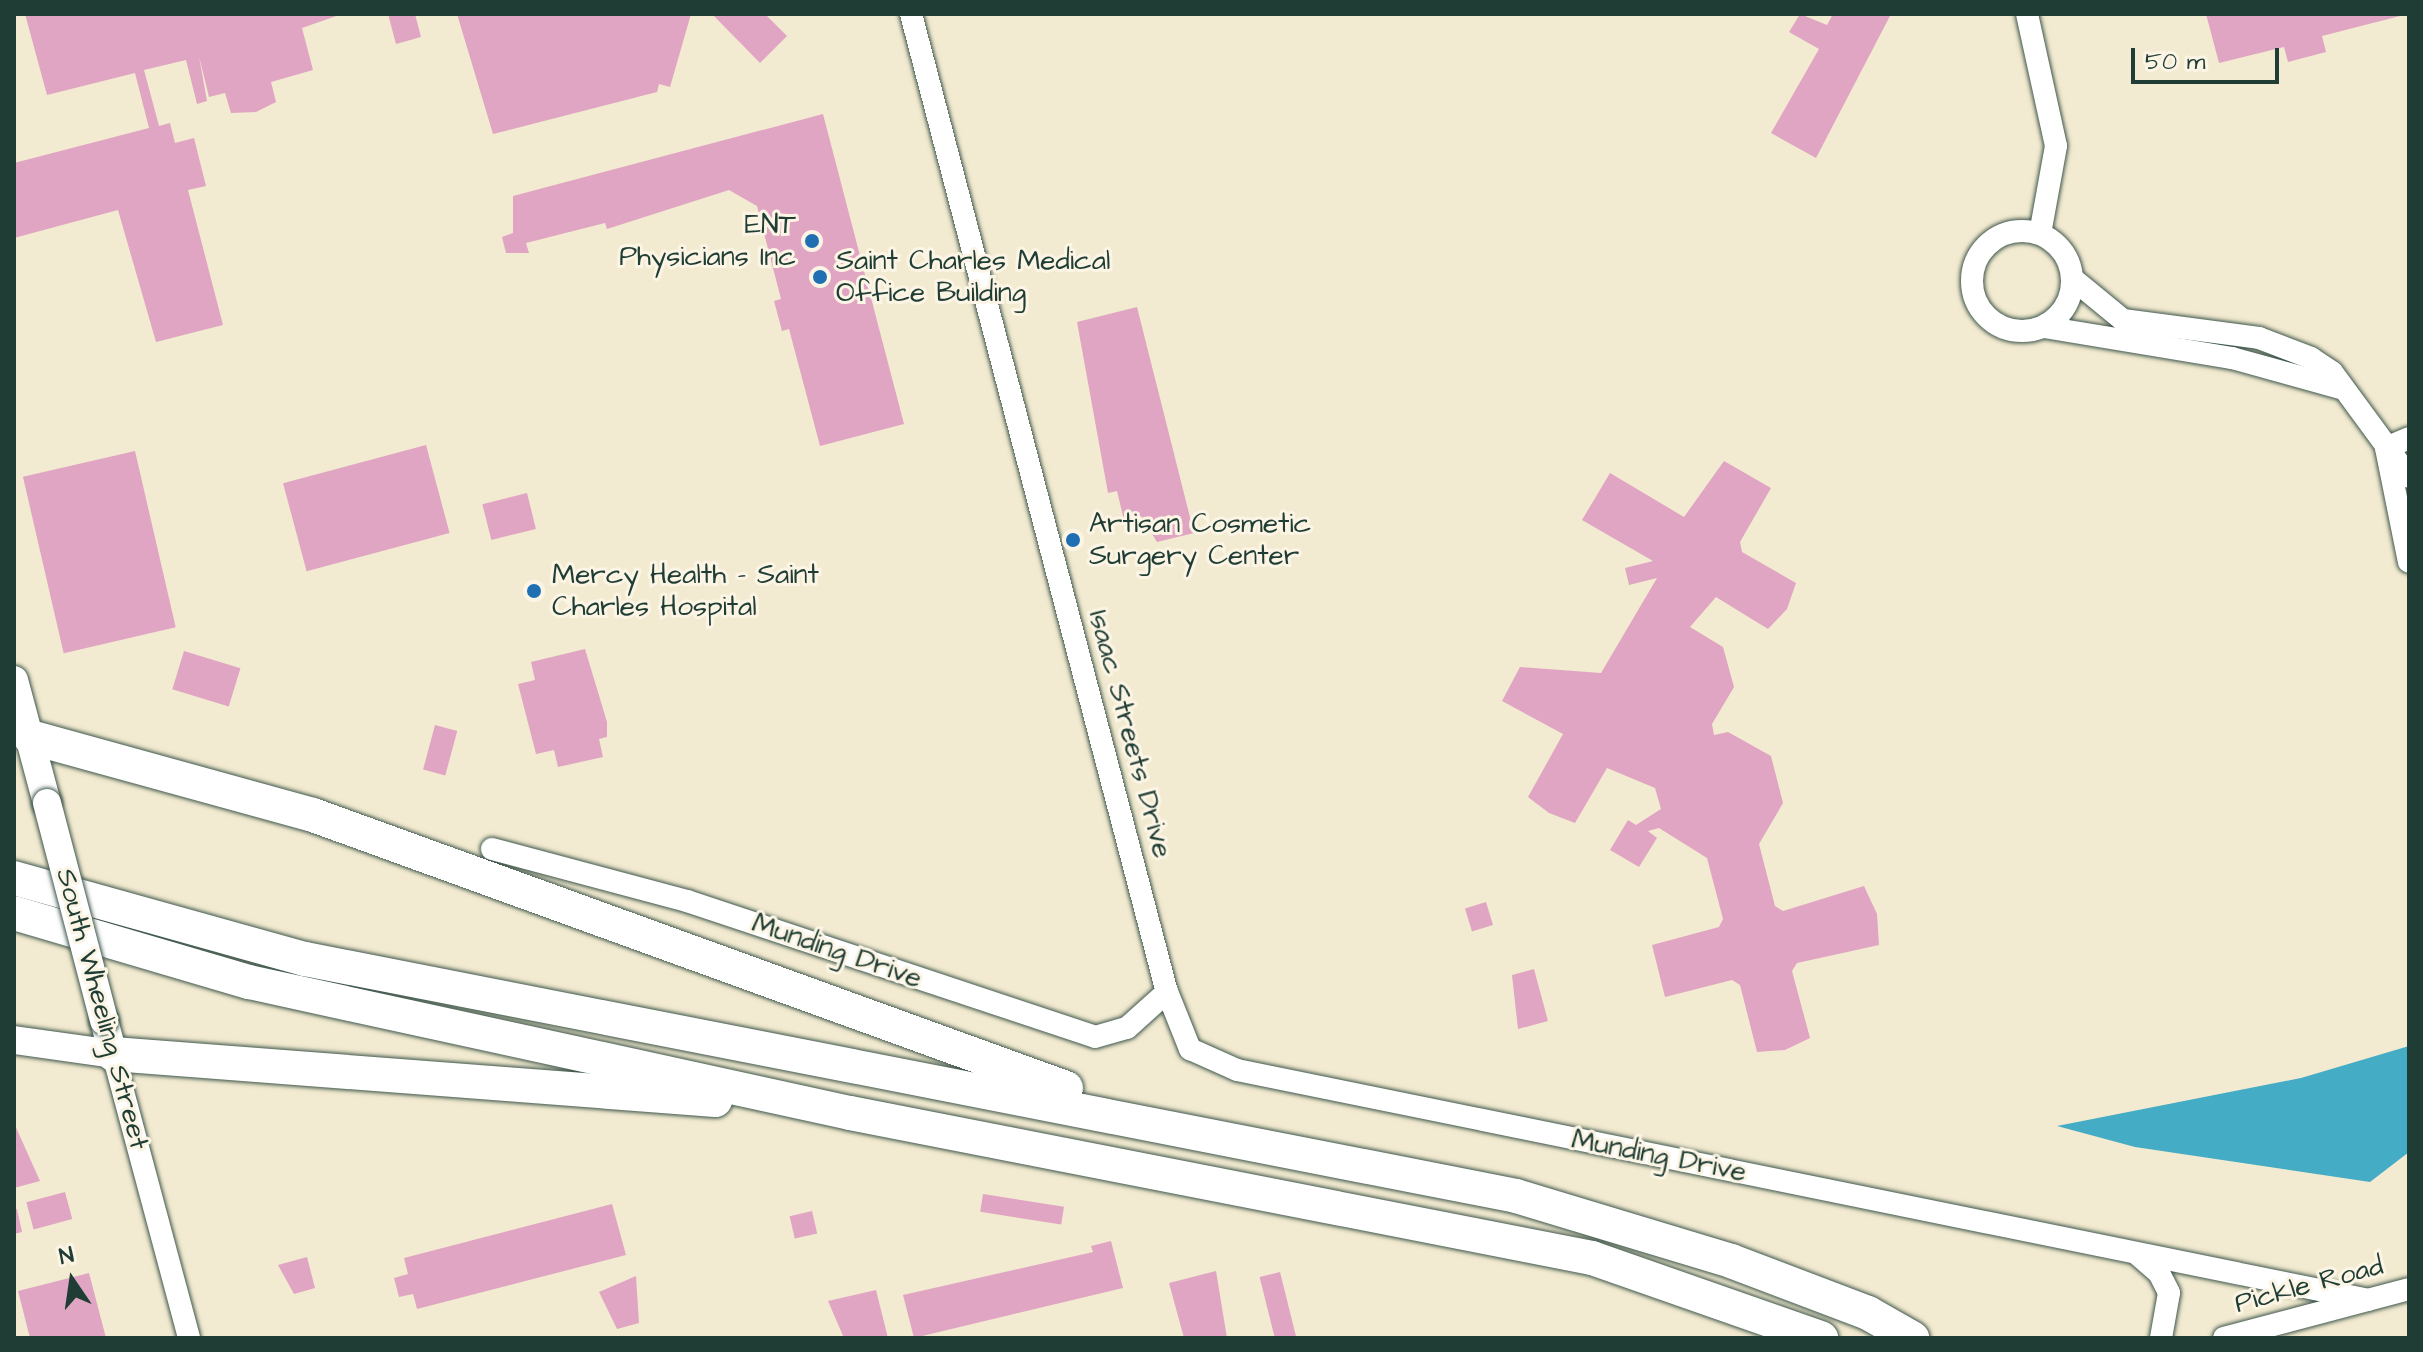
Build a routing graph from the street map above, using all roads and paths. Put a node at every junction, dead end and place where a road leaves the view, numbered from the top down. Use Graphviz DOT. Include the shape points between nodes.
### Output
graph roads {
  1 [pos="911,14"];
  2 [pos="2027,14"];
  3 [pos="2040,234"];
  4 [pos="2073,279"];
  5 [pos="2044,327"];
  6 [pos="2340,388"];
  7 [pos="2409,438"];
  8 [pos="2386,448"];
  9 [pos="2409,477"];
  10 [pos="2409,562"];
  11 [pos="14,680"];
  12 [pos="22,735"];
  13 [pos="492,849"];
  14 [pos="14,878"];
  15 [pos="14,913"];
  16 [pos="1167,992"];
  17 [pos="14,1040"];
  18 [pos="1190,1049"];
  19 [pos="113,1054"];
  20 [pos="850,1113"];
  21 [pos="1220,1134"];
  22 [pos="2131,1252"];
  23 [pos="2409,1289"];
  24 [pos="2368,1300"];
  25 [pos="189,1338"];
  26 [pos="1821,1338"];
  27 [pos="1912,1338"];
  28 [pos="2161,1338"];
  29 [pos="2224,1338"];
  1 -- 16 [label="street, Isaac Streets Drive"];
  2 -- 3 [label="street" via="2056,146"];
  3 -- 4 [label="street" via="2065,255"];
  3 -- 5 [label="street" via="1992,240 1971,283 1995,325"];
  4 -- 5 [label="street" via="2071,296"];
  4 -- 6 [label="street" via="2123,320 2259,338 2311,358 2332,372"];
  5 -- 6 [label="street" via="2232,358"];
  6 -- 8 [label="street"];
  7 -- 8 [label="street"];
  8 -- 9 [label="street" via="2405,462"];
  8 -- 10 [label="street"];
  11 -- 12 [label="main road, South Wheeling Street"];
  12 -- 19 [label="main road, South Wheeling Street, bridge" via="47,803"];
  12 -- 21 [label="highway" via="287,806 1030,1079"];
  13 -- 16 [label="street, Munding Drive" via="687,901 1095,1037 1127,1028"];
  14 -- 21 [label="highway" via="320,962 864,1072"];
  15 -- 20 [label="highway" via="249,982"];
  16 -- 18 [label="street, Isaac Streets Drive"];
  17 -- 19 [label="main road"];
  18 -- 22 [label="street, Munding Drive" via="1237,1070"];
  19 -- 20 [label="highway" via="475,1076"];
  19 -- 25 [label="street, South Wheeling Street"];
  20 -- 26 [label="highway" via="1592,1258"];
  21 -- 27 [label="highway" via="1597,1219 1731,1261 1868,1313"];
  22 -- 24 [label="street, Munding Drive"];
  22 -- 28 [label="street" via="2165,1283 2170,1316"];
  23 -- 24 [label="street, Pickle Road"];
  24 -- 29 [label="street, Pickle Road"];
}
